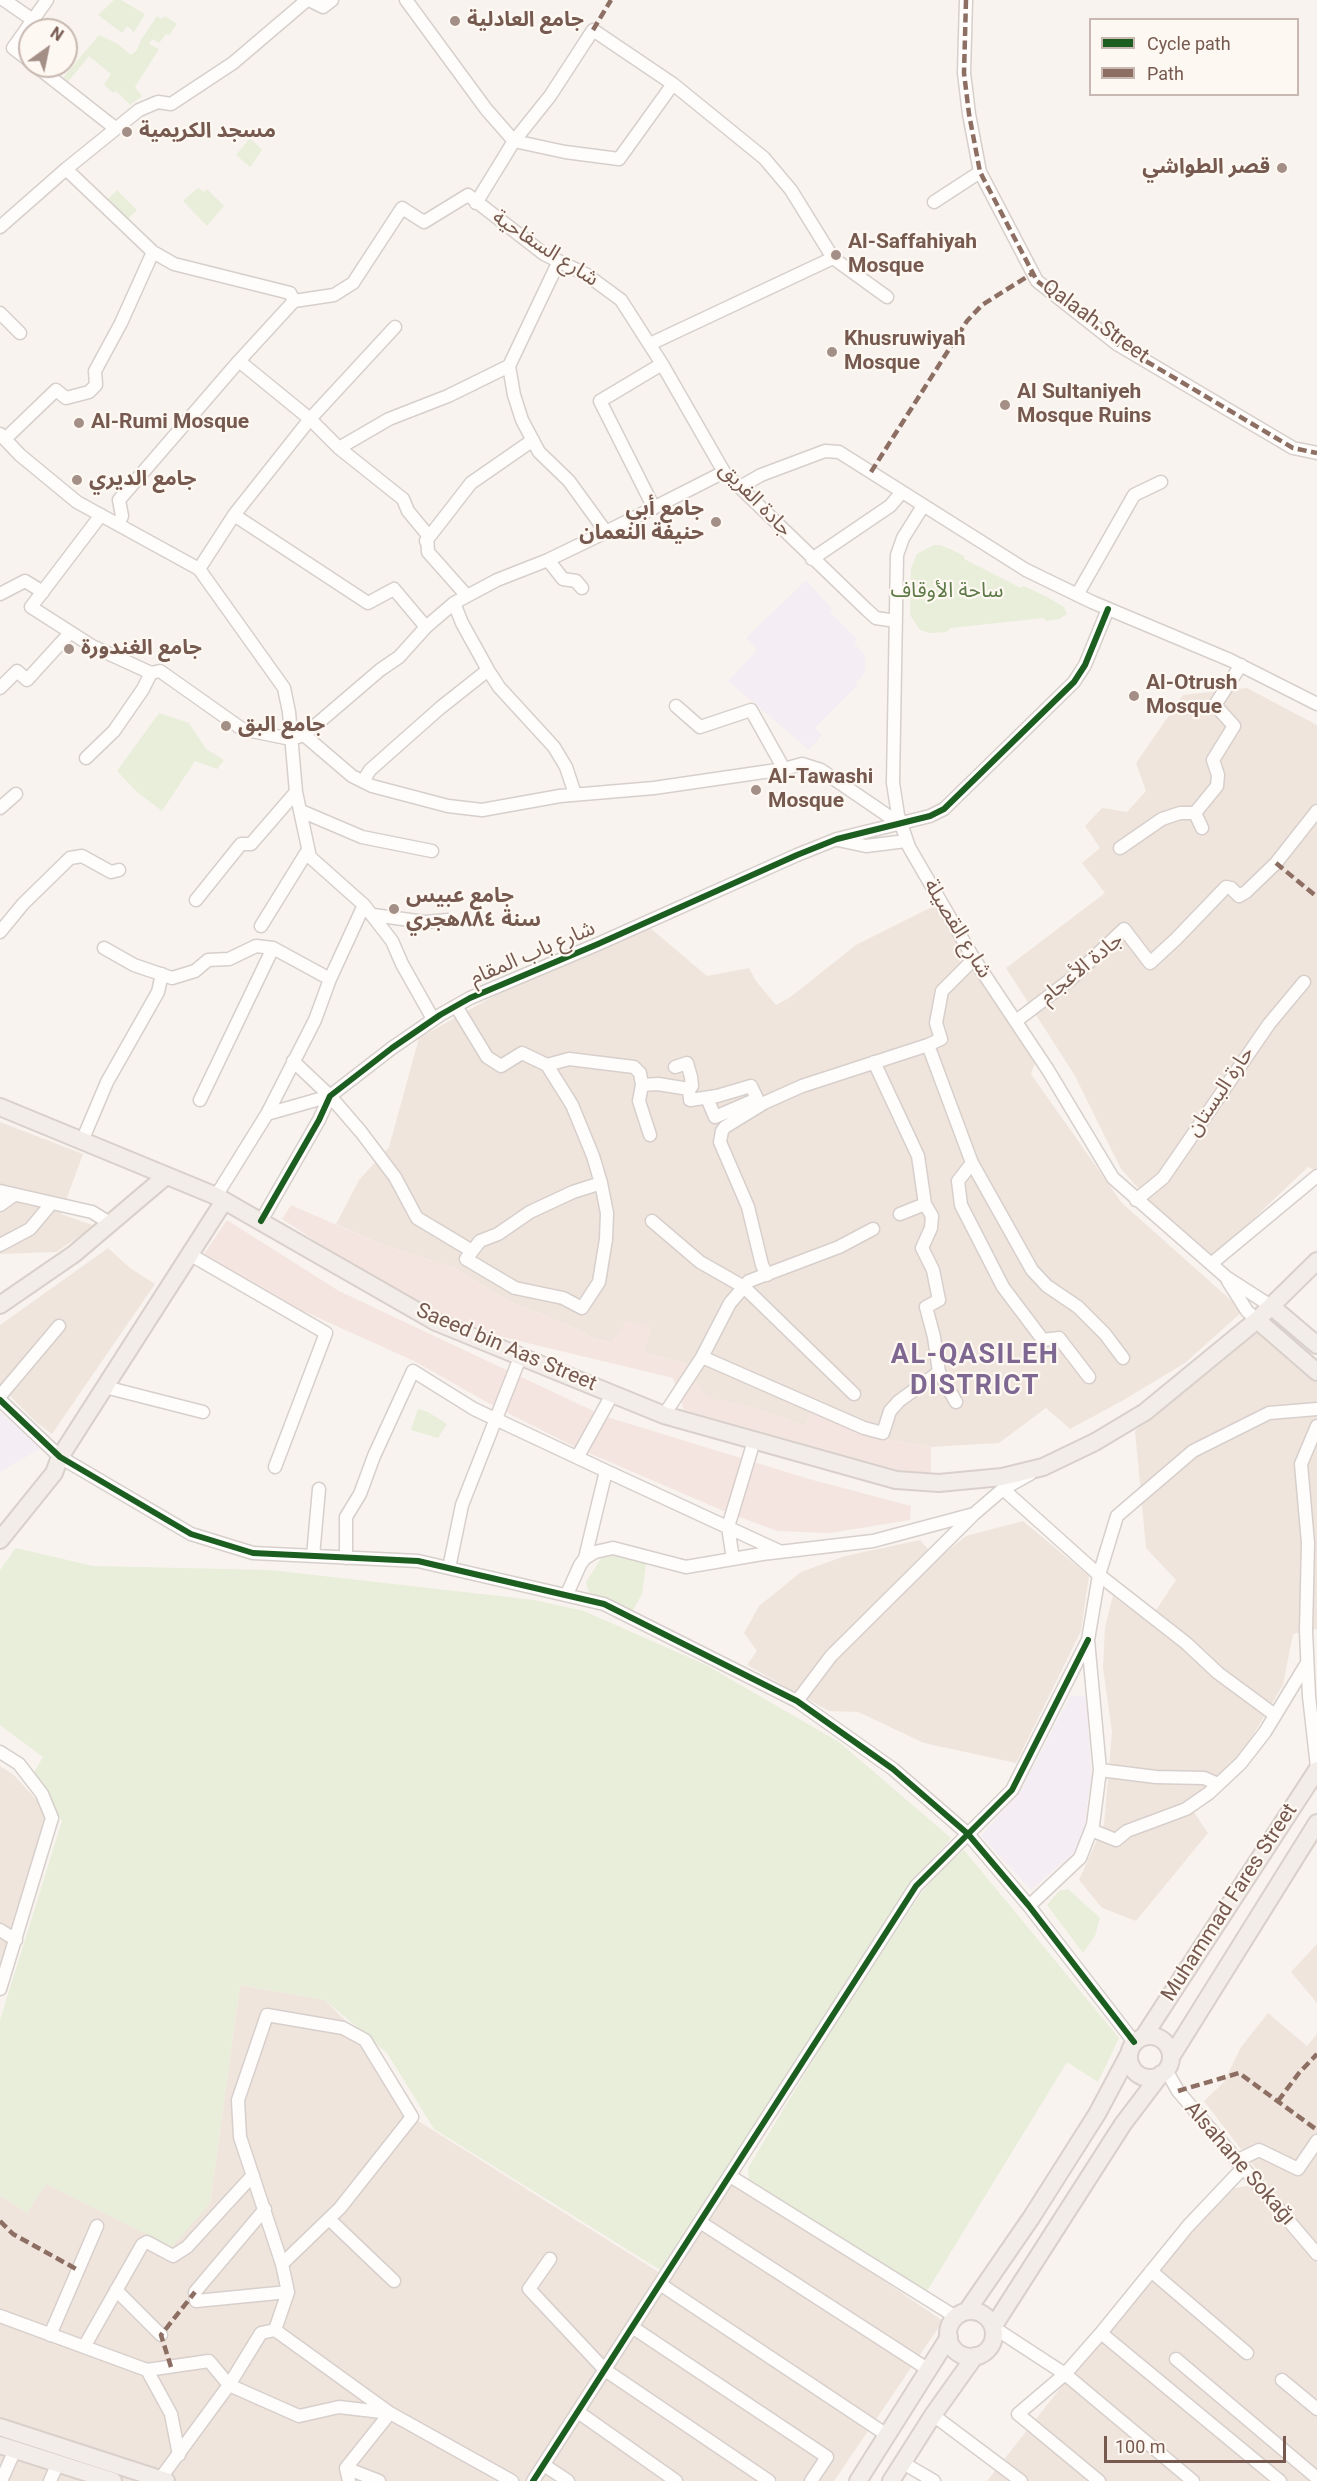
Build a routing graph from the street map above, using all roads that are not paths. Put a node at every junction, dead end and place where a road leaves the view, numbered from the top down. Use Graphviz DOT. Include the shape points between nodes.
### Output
graph roads {
  1 [pos="4,0"];
  2 [pos="47,0"];
  3 [pos="308,0"];
  4 [pos="332,0"];
  5 [pos="406,0"];
  6 [pos="966,0"];
  7 [pos="30,18"];
  8 [pos="34,18"];
  9 [pos="51,78"];
  10 [pos="673,84"];
  11 [pos="115,128"];
  12 [pos="514,141"];
  13 [pos="66,169"];
  14 [pos="980,172"];
  15 [pos="934,201"];
  16 [pos="476,203"];
  17 [pos="0,227"];
  18 [pos="153,252"];
  19 [pos="833,258"];
  20 [pos="559,261"];
  21 [pos="887,297"];
  22 [pos="294,301"];
  23 [pos="0,313"];
  24 [pos="395,327"];
  25 [pos="20,333"];
  26 [pos="650,344"];
  27 [pos="239,361"];
  28 [pos="663,364"];
  29 [pos="509,366"];
  30 [pos="310,419"];
  31 [pos="3,437"];
  32 [pos="533,440"];
  33 [pos="339,448"];
  34 [pos="1317,453"];
  35 [pos="724,472"];
  36 [pos="1161,482"];
  37 [pos="740,487"];
  38 [pos="902,492"];
  39 [pos="923,506"];
  40 [pos="654,508"];
  41 [pos="101,515"];
  42 [pos="234,515"];
  43 [pos="118,524"];
  44 [pos="606,532"];
  45 [pos="426,541"];
  46 [pos="812,558"];
  47 [pos="548,561"];
  48 [pos="199,569"];
  49 [pos="582,588"];
  50 [pos="43,592"];
  51 [pos="0,594"];
  52 [pos="1077,595"];
  53 [pos="467,596"];
  54 [pos="454,603"];
  55 [pos="1108,609"];
  56 [pos="896,621"];
  57 [pos="426,627"];
  58 [pos="69,634"];
  59 [pos="1241,664"];
  60 [pos="488,670"];
  61 [pos="151,673"];
  62 [pos="0,688"];
  63 [pos="1317,704"];
  64 [pos="676,706"];
  65 [pos="304,735"];
  66 [pos="291,739"];
  67 [pos="86,758"];
  68 [pos="784,769"];
  69 [pos="363,781"];
  70 [pos="296,792"];
  71 [pos="16,794"];
  72 [pos="576,794"];
  73 [pos="0,808"];
  74 [pos="301,811"];
  75 [pos="1317,811"];
  76 [pos="1195,813"];
  77 [pos="900,824"];
  78 [pos="1202,828"];
  79 [pos="837,839"];
  80 [pos="906,841"];
  81 [pos="1120,848"];
  82 [pos="308,850"];
  83 [pos="432,851"];
  84 [pos="119,870"];
  85 [pos="196,900"];
  86 [pos="364,905"];
  87 [pos="373,915"];
  88 [pos="448,920"];
  89 [pos="261,926"];
  90 [pos="0,932"];
  91 [pos="104,948"];
  92 [pos="273,948"];
  93 [pos="974,959"];
  94 [pos="162,974"];
  95 [pos="330,979"];
  96 [pos="1304,982"];
  97 [pos="456,1006"];
  98 [pos="433,1019"];
  99 [pos="1016,1021"];
  100 [pos="928,1045"];
  101 [pos="293,1061"];
  102 [pos="874,1062"];
  103 [pos="547,1065"];
  104 [pos="675,1066"];
  105 [pos="642,1084"];
  106 [pos="689,1089"];
  107 [pos="330,1096"];
  108 [pos="706,1098"];
  109 [pos="200,1100"];
  110 [pos="758,1102"];
  111 [pos="0,1107"];
  112 [pos="267,1114"];
  113 [pos="650,1135"];
  114 [pos="82,1141"];
  115 [pos="972,1163"];
  116 [pos="166,1176"];
  117 [pos="1317,1176"];
  118 [pos="601,1183"];
  119 [pos="0,1191"];
  120 [pos="14,1195"];
  121 [pos="220,1198"];
  122 [pos="1136,1200"];
  123 [pos="51,1204"];
  124 [pos="925,1204"];
  125 [pos="0,1205"];
  126 [pos="900,1214"];
  127 [pos="261,1221"];
  128 [pos="652,1221"];
  129 [pos="110,1223"];
  130 [pos="873,1229"];
  131 [pos="0,1245"];
  132 [pos="472,1251"];
  133 [pos="191,1255"];
  134 [pos="1317,1261"];
  135 [pos="1211,1264"];
  136 [pos="767,1275"];
  137 [pos="1226,1277"];
  138 [pos="744,1287"];
  139 [pos="0,1305"];
  140 [pos="1271,1306"];
  141 [pos="1257,1320"];
  142 [pos="59,1326"];
  143 [pos="1317,1345"];
  144 [pos="521,1355"];
  145 [pos="702,1357"];
  146 [pos="1123,1358"];
  147 [pos="939,1372"];
  148 [pos="1317,1372"];
  149 [pos="1089,1377"];
  150 [pos="105,1387"];
  151 [pos="613,1393"];
  152 [pos="855,1394"];
  153 [pos="0,1398"];
  154 [pos="956,1402"];
  155 [pos="1317,1409"];
  156 [pos="203,1412"];
  157 [pos="664,1415"];
  158 [pos="496,1418"];
  159 [pos="1317,1426"];
  160 [pos="754,1441"];
  161 [pos="60,1456"];
  162 [pos="578,1456"];
  163 [pos="276,1467"];
  164 [pos="1043,1467"];
  165 [pos="606,1472"];
  166 [pos="319,1489"];
  167 [pos="1003,1489"];
  168 [pos="974,1514"];
  169 [pos="728,1527"];
  170 [pos="0,1540"];
  171 [pos="781,1552"];
  172 [pos="313,1556"];
  173 [pos="346,1558"];
  174 [pos="585,1558"];
  175 [pos="733,1559"];
  176 [pos="449,1568"];
  177 [pos="1099,1575"];
  178 [pos="567,1594"];
  179 [pos="1088,1640"];
  180 [pos="1308,1662"];
  181 [pos="797,1701"];
  182 [pos="1275,1715"];
  183 [pos="0,1752"];
  184 [pos="1100,1770"];
  185 [pos="1315,1777"];
  186 [pos="1218,1784"];
  187 [pos="1317,1823"];
  188 [pos="1091,1830"];
  189 [pos="968,1834"];
  190 [pos="1029,1906"];
  191 [pos="0,1930"];
  192 [pos="16,1940"];
  193 [pos="0,1989"];
  194 [pos="1136,2044"];
  195 [pos="1166,2067"];
  196 [pos="1317,2141"];
  197 [pos="1240,2164"];
  198 [pos="253,2175"];
  199 [pos="730,2176"];
  200 [pos="265,2209"];
  201 [pos="329,2219"];
  202 [pos="700,2222"];
  203 [pos="97,2226"];
  204 [pos="1317,2254"];
  205 [pos="550,2259"];
  206 [pos="282,2264"];
  207 [pos="1152,2271"];
  208 [pos="394,2281"];
  209 [pos="660,2284"];
  210 [pos="116,2290"];
  211 [pos="288,2292"];
  212 [pos="962,2314"];
  213 [pos="0,2316"];
  214 [pos="632,2327"];
  215 [pos="993,2327"];
  216 [pos="275,2330"];
  217 [pos="1101,2333"];
  218 [pos="50,2335"];
  219 [pos="161,2335"];
  220 [pos="949,2337"];
  221 [pos="84,2347"];
  222 [pos="1247,2353"];
  223 [pos="975,2356"];
  224 [pos="1176,2359"];
  225 [pos="147,2370"];
  226 [pos="605,2370"];
  227 [pos="929,2370"];
  228 [pos="1065,2374"];
  229 [pos="1282,2380"];
  230 [pos="229,2385"];
  231 [pos="1317,2409"];
  232 [pos="578,2412"];
  233 [pos="390,2413"];
  234 [pos="933,2415"];
  235 [pos="0,2427"];
  236 [pos="887,2435"];
  237 [pos="8,2447"];
  238 [pos="179,2455"];
  239 [pos="58,2463"];
  240 [pos="903,2463"];
  241 [pos="544,2464"];
  242 [pos="347,2475"];
  243 [pos="87,2477"];
  244 [pos="1317,2478"];
  245 [pos="163,2480"];
  246 [pos="1,2481"];
  247 [pos="50,2481"];
  248 [pos="113,2481"];
  249 [pos="379,2481"];
  250 [pos="512,2481"];
  251 [pos="533,2481"];
  252 [pos="568,2481"];
  253 [pos="676,2481"];
  254 [pos="769,2481"];
  255 [pos="811,2481"];
  256 [pos="858,2481"];
  257 [pos="891,2481"];
  258 [pos="934,2481"];
  259 [pos="1021,2481"];
  260 [pos="1100,2481"];
  261 [pos="1193,2481"];
  262 [pos="1280,2481"];
  1 -- 7 [label="street"];
  2 -- 8 [label="street"];
  3 -- 4 [label="street" via="323,8"];
  3 -- 11 [label="street" via="216,75 171,104 158,102 139,110"];
  5 -- 12 [label="street"];
  6 -- 14 [label="street, Qalaah Street" via="964,73"];
  9 -- 11 [label="street"];
  10 -- 12 [label="street" via="619,159"];
  10 -- 12 [label="street" via="593,30 550,96"];
  10 -- 19 [label="street" via="778,172"];
  11 -- 13 [label="street"];
  12 -- 16 [label="street"];
  13 -- 17 [label="street"];
  13 -- 18 [label="street"];
  14 -- 15 [label="street"];
  14 -- 34 [label="street, Qalaah Street" via="1037,281 1117,344 1293,448"];
  16 -- 20 [label="street, شارع السفاحية"];
  16 -- 22 [label="street, شارع السفاحية" via="468,195 424,222 402,208 353,283 334,295"];
  18 -- 22 [label="street" via="174,264 290,293"];
  18 -- 31 [label="street" via="95,371 96,385 89,392 66,398 56,390"];
  19 -- 21 [label="street"];
  19 -- 26 [label="street"];
  20 -- 26 [label="street, شارع السفاحية" via="587,275 621,300"];
  20 -- 29 [label="street"];
  22 -- 27 [label="street"];
  23 -- 25 [label="street"];
  24 -- 30 [label="street"];
  26 -- 28 [label="street, جادة الفريق"];
  27 -- 30 [label="street"];
  27 -- 43 [label="street" via="119,500 122,516"];
  28 -- 35 [label="street, جادة الفريق"];
  28 -- 40 [label="street" via="600,401"];
  29 -- 32 [label="street" via="522,420"];
  29 -- 33 [label="street" via="389,419"];
  30 -- 33 [label="street"];
  30 -- 42 [label="street"];
  31 -- 41 [label="street" via="77,502"];
  32 -- 44 [label="street"];
  32 -- 45 [label="street" via="471,483"];
  33 -- 45 [label="street" via="403,499 427,534"];
  35 -- 37 [label="street, جادة الفريق"];
  35 -- 40 [label="street"];
  36 -- 52 [label="street" via="1134,495"];
  37 -- 38 [label="street" via="761,475 832,450"];
  37 -- 46 [label="street, جادة الفريق"];
  38 -- 39 [label="street"];
  38 -- 46 [label="street" via="890,506"];
  39 -- 52 [label="street" via="1010,560"];
  39 -- 56 [label="street, شارع القصيلة" via="899,547"];
  40 -- 44 [label="street"];
  41 -- 43 [label="street"];
  41 -- 50 [label="street"];
  42 -- 48 [label="street"];
  42 -- 57 [label="street" via="368,603 394,589"];
  43 -- 48 [label="street"];
  44 -- 47 [label="street"];
  45 -- 53 [label="street" via="428,552"];
  46 -- 56 [label="street, جادة الفريق" via="876,618"];
  47 -- 49 [label="street" via="563,579 576,581"];
  47 -- 53 [label="street"];
  48 -- 66 [label="street" via="284,688"];
  50 -- 51 [label="street" via="25,581"];
  50 -- 58 [label="street" via="31,607"];
  52 -- 55 [label="street"];
  53 -- 54 [label="street"];
  54 -- 57 [label="street"];
  54 -- 60 [label="street"];
  55 -- 59 [label="street"];
  55 -- 77 [label="street, شارع باب المقام" via="1074,682 944,809"];
  56 -- 77 [label="street, شارع القصيلة" via="893,783"];
  57 -- 65 [label="street" via="399,657"];
  58 -- 61 [label="street"];
  58 -- 62 [label="street" via="27,680 17,671"];
  59 -- 63 [label="street"];
  59 -- 76 [label="street" via="1215,705 1234,726 1213,760 1217,786"];
  60 -- 69 [label="street" via="370,770"];
  60 -- 72 [label="street" via="554,747"];
  61 -- 66 [label="street" via="160,671 242,729"];
  61 -- 67 [label="street" via="114,731"];
  64 -- 68 [label="street" via="700,727 751,710"];
  65 -- 66 [label="street"];
  65 -- 69 [label="street" via="344,770"];
  66 -- 70 [label="street"];
  68 -- 72 [label="street" via="654,788"];
  68 -- 77 [label="street" via="802,764 821,770"];
  69 -- 72 [label="street" via="398,795 482,810"];
  70 -- 74 [label="street"];
  70 -- 85 [label="street" via="251,844 240,844"];
  71 -- 73 [label="street"];
  74 -- 82 [label="street"];
  74 -- 83 [label="street" via="362,837"];
  75 -- 99 [label="street, جادة الأعجام" via="1276,863 1246,892 1239,896 1226,887 1150,963 1125,929 1070,980"];
  76 -- 78 [label="street"];
  76 -- 81 [label="street" via="1162,819"];
  77 -- 79 [label="street, شارع باب المقام"];
  77 -- 80 [label="street, شارع القصيلة"];
  79 -- 80 [label="street" via="866,846"];
  79 -- 97 [label="street, شارع باب المقام"];
  80 -- 93 [label="street, شارع القصيلة"];
  82 -- 86 [label="street" via="310,857"];
  82 -- 89 [label="street"];
  84 -- 90 [label="street" via="111,872 82,856 70,858 22,904"];
  86 -- 87 [label="street"];
  86 -- 95 [label="street"];
  87 -- 88 [label="street" via="425,922"];
  87 -- 98 [label="street" via="392,941"];
  91 -- 94 [label="street" via="134,965"];
  92 -- 94 [label="street" via="256,946 229,959 208,960 195,971 172,978"];
  92 -- 95 [label="street"];
  92 -- 109 [label="street"];
  93 -- 99 [label="street, شارع القصيلة"];
  93 -- 100 [label="street" via="942,991 936,1023 941,1039"];
  94 -- 114 [label="street" via="158,992 107,1082"];
  95 -- 101 [label="street" via="315,1020"];
  96 -- 122 [label="street, حارة البستان" via="1269,1024 1162,1178"];
  97 -- 98 [label="street, شارع باب المقام"];
  97 -- 103 [label="street" via="487,1057 501,1066 522,1053"];
  98 -- 107 [label="street, شارع باب المقام"];
  99 -- 122 [label="street, شارع القصيلة" via="1113,1178"];
  100 -- 102 [label="street"];
  100 -- 115 [label="street"];
  101 -- 107 [label="street"];
  101 -- 112 [label="street"];
  102 -- 110 [label="street"];
  102 -- 124 [label="street" via="918,1156"];
  103 -- 105 [label="street" via="569,1059 634,1067"];
  103 -- 118 [label="street" via="572,1105"];
  104 -- 106 [label="street" via="687,1063 692,1086"];
  105 -- 106 [label="street"];
  105 -- 113 [label="street" via="639,1101"];
  106 -- 108 [label="street" via="690,1100"];
  107 -- 112 [label="street"];
  107 -- 127 [label="street, شارع باب المقام"];
  107 -- 132 [label="street" via="395,1177 417,1218"];
  108 -- 110 [label="street" via="751,1086"];
  108 -- 110 [label="street" via="715,1117"];
  110 -- 136 [label="street" via="725,1126 720,1136 750,1214"];
  111 -- 114 [label="main road, Saeed bin Aas Street"];
  112 -- 121 [label="street"];
  114 -- 116 [label="main road, Saeed bin Aas Street"];
  115 -- 146 [label="street" via="1032,1270 1047,1286 1078,1307"];
  115 -- 149 [label="street" via="958,1181 961,1204 1003,1287 1042,1341 1059,1338"];
  116 -- 121 [label="main road, Saeed bin Aas Street"];
  116 -- 129 [label="main road"];
  117 -- 135 [label="street"];
  118 -- 132 [label="street" via="530,1212 480,1242"];
  118 -- 132 [label="street" via="607,1213 606,1239 599,1282 582,1308 563,1298 515,1288 466,1259"];
  119 -- 120 [label="street"];
  120 -- 123 [label="street"];
  120 -- 125 [label="street"];
  121 -- 127 [label="main road, Saeed bin Aas Street"];
  121 -- 133 [label="main road"];
  122 -- 135 [label="street, شارع القصيلة"];
  123 -- 129 [label="street" via="92,1212"];
  123 -- 131 [label="street" via="30,1229"];
  124 -- 126 [label="street"];
  124 -- 147 [label="street" via="932,1216 922,1248 933,1270 939,1300 926,1307"];
  127 -- 144 [label="main road, Saeed bin Aas Street" via="435,1322"];
  128 -- 138 [label="street" via="700,1262"];
  129 -- 139 [label="main road" via="74,1254"];
  130 -- 136 [label="street"];
  133 -- 150 [label="main road"];
  133 -- 163 [label="street" via="326,1333"];
  134 -- 140 [label="main road, Saeed bin Aas Street"];
  135 -- 137 [label="street, شارع القصيلة"];
  136 -- 138 [label="street" via="749,1281"];
  137 -- 140 [label="street, شارع القصيلة"];
  137 -- 141 [label="street, شارع القصيلة"];
  138 -- 145 [label="street" via="730,1303"];
  138 -- 152 [label="street"];
  140 -- 141 [label="main road, Saeed bin Aas Street"];
  140 -- 143 [label="main road"];
  141 -- 148 [label="main road"];
  141 -- 164 [label="main road, Saeed bin Aas Street" via="1145,1412"];
  142 -- 153 [label="street"];
  144 -- 151 [label="main road, Saeed bin Aas Street"];
  144 -- 158 [label="street"];
  145 -- 147 [label="street" via="864,1428 884,1433 890,1411 899,1401"];
  145 -- 157 [label="street"];
  147 -- 154 [label="street"];
  150 -- 156 [label="street"];
  150 -- 161 [label="main road"];
  151 -- 157 [label="main road, Saeed bin Aas Street"];
  151 -- 162 [label="street"];
  153 -- 161 [label="street"];
  155 -- 177 [label="street" via="1269,1413 1193,1451 1117,1516"];
  157 -- 160 [label="main road, Saeed bin Aas Street"];
  158 -- 162 [label="street"];
  158 -- 173 [label="street" via="474,1409 413,1371 360,1494 346,1517"];
  158 -- 176 [label="street" via="462,1505"];
  159 -- 180 [label="street" via="1301,1464 1308,1543"];
  160 -- 164 [label="main road, Saeed bin Aas Street" via="896,1480 917,1482 981,1481"];
  160 -- 169 [label="street"];
  161 -- 170 [label="main road" via="54,1473"];
  161 -- 172 [label="street" via="191,1534 253,1553"];
  162 -- 165 [label="street"];
  164 -- 167 [label="street"];
  165 -- 169 [label="street"];
  165 -- 174 [label="street"];
  166 -- 172 [label="street"];
  167 -- 168 [label="street"];
  167 -- 177 [label="street"];
  168 -- 171 [label="street" via="873,1541"];
  168 -- 181 [label="street" via="831,1656"];
  169 -- 171 [label="street"];
  169 -- 175 [label="street"];
  171 -- 175 [label="street"];
  172 -- 173 [label="street"];
  173 -- 176 [label="street"];
  174 -- 175 [label="street" via="613,1548 686,1567"];
  174 -- 178 [label="street"];
  176 -- 178 [label="street"];
  177 -- 179 [label="street"];
  177 -- 182 [label="street"];
  178 -- 181 [label="street" via="604,1604"];
  179 -- 184 [label="street"];
  179 -- 189 [label="street" via="1012,1790"];
  180 -- 182 [label="street"];
  180 -- 185 [label="street"];
  181 -- 189 [label="street" via="893,1769"];
  182 -- 186 [label="street" via="1241,1763"];
  183 -- 192 [label="street" via="20,1764 42,1794 52,1818"];
  184 -- 186 [label="street" via="1204,1778"];
  184 -- 188 [label="street"];
  185 -- 194 [label="main road, Muhammad Fares Street"];
  186 -- 188 [label="street" via="1186,1809 1127,1831 1116,1840"];
  187 -- 195 [label="main road, Muhammad Fares Street"];
  188 -- 190 [label="street" via="1080,1858"];
  189 -- 190 [label="street"];
  189 -- 199 [label="street" via="916,1886"];
  190 -- 194 [label="street"];
  191 -- 192 [label="street"];
  192 -- 193 [label="street"];
  194 -- 195 [label="main road" via="1161,2039 1166,2043"];
  194 -- 195 [label="main road" via="1129,2061 1136,2072 1148,2078"];
  194 -- 212 [label="main road, Muhammad Fares Street" via="1031,2218"];
  195 -- 197 [label="street, Alsahane Sokağı" via="1178,2091"];
  195 -- 215 [label="main road, Muhammad Fares Street" via="1124,2124"];
  196 -- 197 [label="street" via="1298,2169 1259,2150"];
  197 -- 204 [label="street, Alsahane Sokağı"];
  197 -- 207 [label="street"];
  198 -- 200 [label="street"];
  198 -- 201 [label="street" via="240,2137 238,2100 267,2015 343,2028 365,2040 412,2117"];
  198 -- 210 [label="street" via="187,2247 173,2256 147,2242 142,2245"];
  199 -- 202 [label="street"];
  199 -- 212 [label="street"];
  200 -- 206 [label="street"];
  200 -- 211 [label="street" via="195,2292 196,2301"];
  201 -- 206 [label="street"];
  201 -- 208 [label="street"];
  202 -- 209 [label="street"];
  202 -- 227 [label="street"];
  203 -- 218 [label="street"];
  205 -- 226 [label="street" via="529,2289"];
  206 -- 211 [label="street"];
  207 -- 217 [label="street"];
  207 -- 222 [label="street"];
  209 -- 214 [label="street"];
  209 -- 236 [label="street"];
  210 -- 219 [label="street"];
  210 -- 221 [label="street"];
  211 -- 216 [label="street"];
  212 -- 215 [label="main road" via="980,2313"];
  212 -- 220 [label="main road" via="949,2330"];
  213 -- 218 [label="street"];
  214 -- 226 [label="street"];
  214 -- 255 [label="street" via="827,2457"];
  215 -- 223 [label="main road" via="988,2349"];
  215 -- 228 [label="street"];
  216 -- 230 [label="street" via="261,2333"];
  216 -- 233 [label="street"];
  217 -- 228 [label="street"];
  217 -- 262 [label="street"];
  218 -- 221 [label="street"];
  220 -- 223 [label="main road" via="955,2350"];
  220 -- 227 [label="main road"];
  221 -- 225 [label="street"];
  223 -- 234 [label="main road"];
  224 -- 244 [label="street"];
  225 -- 230 [label="street" via="209,2361"];
  225 -- 238 [label="street" via="171,2414"];
  226 -- 232 [label="street"];
  226 -- 254 [label="street"];
  227 -- 236 [label="main road"];
  228 -- 260 [label="street" via="1018,2414"];
  228 -- 261 [label="street"];
  229 -- 231 [label="street"];
  230 -- 233 [label="street" via="299,2416 339,2407"];
  230 -- 238 [label="street"];
  232 -- 241 [label="street"];
  232 -- 253 [label="street"];
  233 -- 242 [label="street"];
  233 -- 250 [label="street"];
  234 -- 240 [label="main road"];
  234 -- 259 [label="street"];
  235 -- 245 [label="main road"];
  236 -- 256 [label="main road"];
  237 -- 239 [label="main road"];
  237 -- 246 [label="street"];
  238 -- 245 [label="street"];
  239 -- 243 [label="main road"];
  239 -- 247 [label="street"];
  240 -- 257 [label="main road"];
  240 -- 258 [label="street"];
  241 -- 251 [label="street"];
  241 -- 252 [label="street"];
  242 -- 249 [label="street"];
  243 -- 248 [label="main road"];
}
